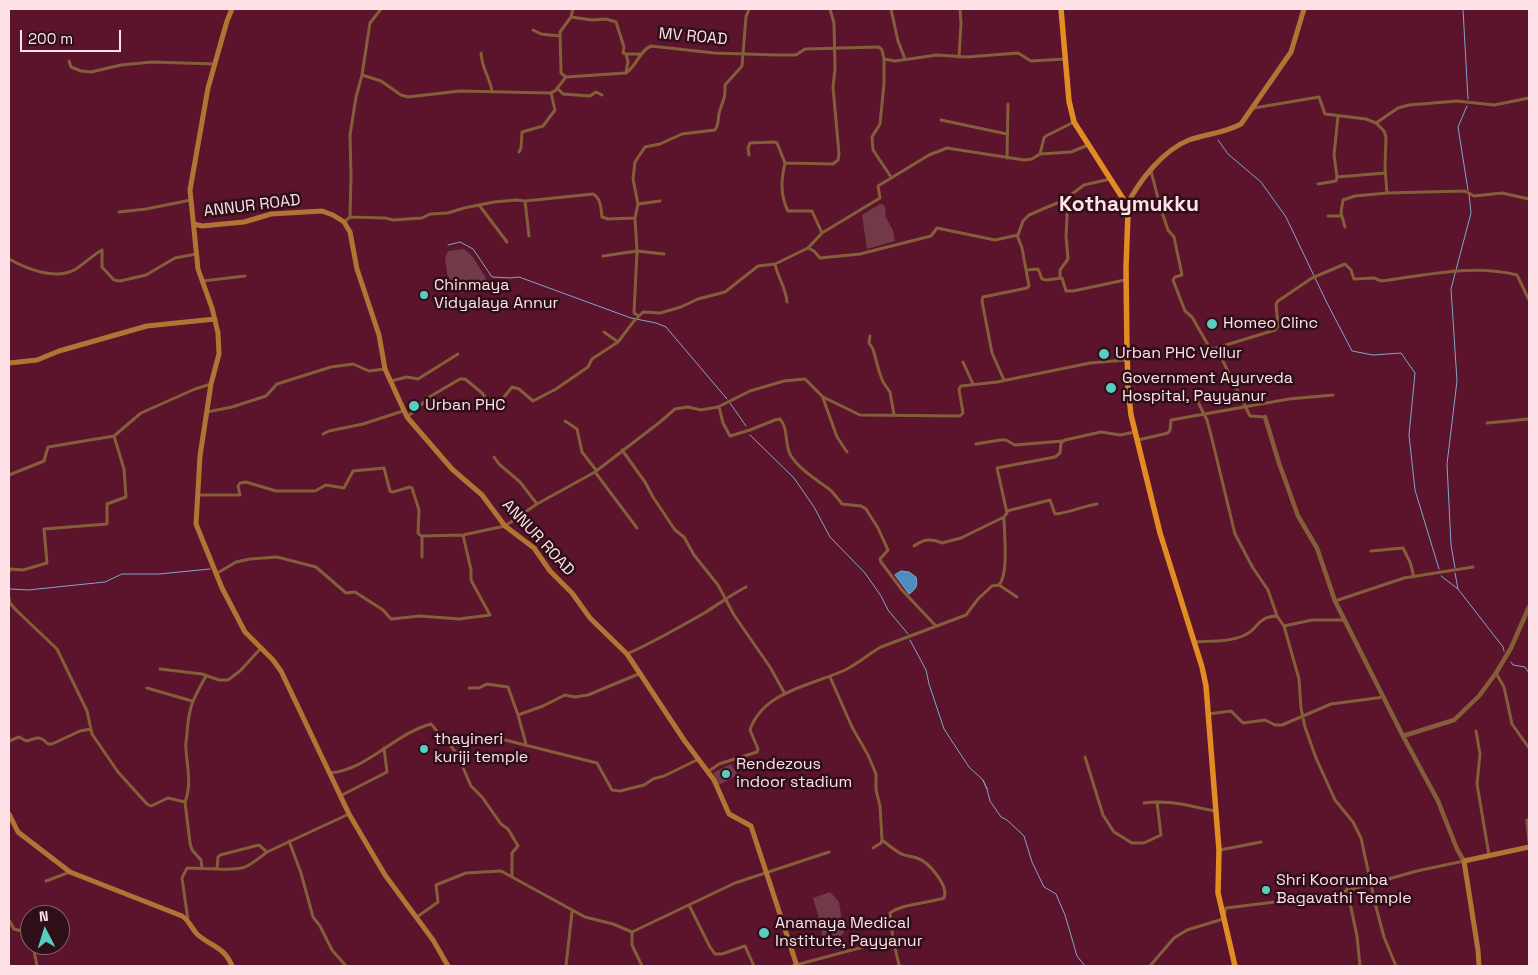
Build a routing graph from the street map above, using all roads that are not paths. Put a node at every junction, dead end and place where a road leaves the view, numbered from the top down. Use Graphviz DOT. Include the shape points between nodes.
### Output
graph roads {
  1 [pos="232,9"];
  2 [pos="381,9"];
  3 [pos="573,9"];
  4 [pos="749,9"];
  5 [pos="830,9"];
  6 [pos="891,9"];
  7 [pos="960,9"];
  8 [pos="1061,9"];
  9 [pos="1304,9"];
  10 [pos="571,17"];
  11 [pos="533,30"];
  12 [pos="560,36"];
  13 [pos="835,49"];
  14 [pos="743,53"];
  15 [pos="480,54"];
  16 [pos="626,54"];
  17 [pos="641,54"];
  18 [pos="959,56"];
  19 [pos="884,59"];
  20 [pos="905,59"];
  21 [pos="1066,59"];
  22 [pos="69,61"];
  23 [pos="216,64"];
  24 [pos="626,73"];
  25 [pos="362,75"];
  26 [pos="566,77"];
  27 [pos="558,89"];
  28 [pos="492,92"];
  29 [pos="552,93"];
  30 [pos="602,95"];
  31 [pos="1529,98"];
  32 [pos="1008,104"];
  33 [pos="1253,108"];
  34 [pos="1338,116"];
  35 [pos="941,120"];
  36 [pos="1074,122"];
  37 [pos="1376,123"];
  38 [pos="1007,134"];
  39 [pos="1088,145"];
  40 [pos="519,152"];
  41 [pos="1040,154"];
  42 [pos="749,156"];
  43 [pos="1007,158"];
  44 [pos="785,164"];
  45 [pos="1151,171"];
  46 [pos="1385,173"];
  47 [pos="891,177"];
  48 [pos="1337,177"];
  49 [pos="1110,179"];
  50 [pos="1318,184"];
  51 [pos="1387,193"];
  52 [pos="1068,196"];
  53 [pos="1529,199"];
  54 [pos="191,200"];
  55 [pos="525,201"];
  56 [pos="660,201"];
  57 [pos="638,204"];
  58 [pos="479,205"];
  59 [pos="1127,205"];
  60 [pos="119,212"];
  61 [pos="1328,216"];
  62 [pos="1342,216"];
  63 [pos="350,217"];
  64 [pos="635,218"];
  65 [pos="344,222"];
  66 [pos="194,224"];
  67 [pos="1345,227"];
  68 [pos="822,233"];
  69 [pos="1017,235"];
  70 [pos="529,236"];
  71 [pos="507,242"];
  72 [pos="808,248"];
  73 [pos="637,251"];
  74 [pos="196,254"];
  75 [pos="664,254"];
  76 [pos="603,256"];
  77 [pos="9,259"];
  78 [pos="775,264"];
  79 [pos="1026,270"];
  80 [pos="245,276"];
  81 [pos="1060,278"];
  82 [pos="203,280"];
  83 [pos="1126,280"];
  84 [pos="1529,300"];
  85 [pos="787,302"];
  86 [pos="638,316"];
  87 [pos="215,319"];
  88 [pos="604,332"];
  89 [pos="870,336"];
  90 [pos="618,342"];
  91 [pos="1213,349"];
  92 [pos="458,354"];
  93 [pos="1127,360"];
  94 [pos="963,362"];
  95 [pos="9,363"];
  96 [pos="385,368"];
  97 [pos="1004,380"];
  98 [pos="390,382"];
  99 [pos="211,384"];
  100 [pos="973,384"];
  101 [pos="1334,395"];
  102 [pos="823,397"];
  103 [pos="1196,398"];
  104 [pos="719,407"];
  105 [pos="1245,407"];
  106 [pos="403,411"];
  107 [pos="207,412"];
  108 [pos="894,415"];
  109 [pos="1204,415"];
  110 [pos="407,417"];
  111 [pos="1265,417"];
  112 [pos="1529,419"];
  113 [pos="565,421"];
  114 [pos="1487,423"];
  115 [pos="1135,432"];
  116 [pos="324,434"];
  117 [pos="114,436"];
  118 [pos="1137,440"];
  119 [pos="1064,441"];
  120 [pos="976,444"];
  121 [pos="622,450"];
  122 [pos="847,452"];
  123 [pos="494,457"];
  124 [pos="596,471"];
  125 [pos="9,475"];
  126 [pos="199,495"];
  127 [pos="537,504"];
  128 [pos="1096,504"];
  129 [pos="1007,511"];
  130 [pos="1004,517"];
  131 [pos="505,526"];
  132 [pos="637,528"];
  133 [pos="463,535"];
  134 [pos="422,536"];
  135 [pos="914,546"];
  136 [pos="1372,551"];
  137 [pos="422,557"];
  138 [pos="1473,567"];
  139 [pos="9,570"];
  140 [pos="216,574"];
  141 [pos="1414,577"];
  142 [pos="999,586"];
  143 [pos="746,587"];
  144 [pos="1017,596"];
  145 [pos="9,598"];
  146 [pos="726,598"];
  147 [pos="1335,601"];
  148 [pos="1529,607"];
  149 [pos="1277,616"];
  150 [pos="1345,620"];
  151 [pos="935,626"];
  152 [pos="1284,626"];
  153 [pos="1194,642"];
  154 [pos="261,648"];
  155 [pos="627,654"];
  156 [pos="160,669"];
  157 [pos="641,673"];
  158 [pos="1496,674"];
  159 [pos="206,676"];
  160 [pos="830,677"];
  161 [pos="148,688"];
  162 [pos="469,688"];
  163 [pos="785,694"];
  164 [pos="1384,697"];
  165 [pos="192,701"];
  166 [pos="1208,714"];
  167 [pos="518,715"];
  168 [pos="1302,718"];
  169 [pos="91,729"];
  170 [pos="1476,731"];
  171 [pos="1403,736"];
  172 [pos="9,741"];
  173 [pos="526,744"];
  174 [pos="450,745"];
  175 [pos="384,748"];
  176 [pos="1529,748"];
  177 [pos="1084,757"];
  178 [pos="699,759"];
  179 [pos="708,771"];
  180 [pos="330,773"];
  181 [pos="340,796"];
  182 [pos="185,802"];
  183 [pos="1157,802"];
  184 [pos="1144,803"];
  185 [pos="1215,810"];
  186 [pos="9,814"];
  187 [pos="349,814"];
  188 [pos="1527,820"];
  189 [pos="882,840"];
  190 [pos="289,841"];
  191 [pos="1261,842"];
  192 [pos="1529,842"];
  193 [pos="873,848"];
  194 [pos="1529,848"];
  195 [pos="1219,850"];
  196 [pos="267,852"];
  197 [pos="829,852"];
  198 [pos="1489,856"];
  199 [pos="1464,861"];
  200 [pos="202,868"];
  201 [pos="217,869"];
  202 [pos="70,872"];
  203 [pos="767,873"];
  204 [pos="512,877"];
  205 [pos="46,881"];
  206 [pos="1370,884"];
  207 [pos="1347,890"];
  208 [pos="689,905"];
  209 [pos="572,912"];
  210 [pos="417,917"];
  211 [pos="1223,919"];
  212 [pos="9,920"];
  213 [pos="188,920"];
  214 [pos="20,930"];
  215 [pos="632,932"];
  216 [pos="893,940"];
  217 [pos="232,966"];
  218 [pos="346,966"];
  219 [pos="448,966"];
  220 [pos="566,966"];
  221 [pos="642,966"];
  222 [pos="754,966"];
  223 [pos="796,966"];
  224 [pos="901,966"];
  225 [pos="1150,966"];
  226 [pos="1235,966"];
  227 [pos="1360,966"];
  228 [pos="1396,966"];
  229 [pos="1479,966"];
  1 -- 23 [label="main road"];
  2 -- 25 [label="street" via="370,23"];
  3 -- 10 [label="street"];
  4 -- 14 [label="street"];
  5 -- 13 [label="street"];
  6 -- 20 [label="street"];
  7 -- 18 [label="street"];
  8 -- 21 [label="highway"];
  9 -- 33 [label="main road" via="1291,52"];
  10 -- 12 [label="street"];
  10 -- 16 [label="street" via="616,22 623,53"];
  11 -- 12 [label="street"];
  12 -- 26 [label="street" via="561,73"];
  13 -- 14 [label="street, MV ROAD" via="805,49 796,55"];
  13 -- 19 [label="street, MV ROAD" via="881,47"];
  13 -- 44 [label="street" via="832,87 838,160 833,164"];
  14 -- 17 [label="street, MV ROAD" via="651,46"];
  14 -- 57 [label="street" via="742,66 725,85 725,100 719,110 719,124 715,130 682,134 645,147 635,162 633,179"];
  15 -- 28 [label="street"];
  16 -- 17 [label="street"];
  16 -- 24 [label="street"];
  17 -- 24 [label="street, MV ROAD"];
  18 -- 20 [label="street"];
  18 -- 21 [label="street" via="1018,53 1031,61"];
  19 -- 20 [label="street"];
  19 -- 47 [label="street" via="880,124 872,137 873,150"];
  21 -- 36 [label="highway"];
  22 -- 23 [label="street" via="71,67 91,72 152,62"];
  23 -- 54 [label="main road" via="202,118"];
  24 -- 26 [label="street"];
  25 -- 28 [label="street" via="408,97 460,91"];
  25 -- 63 [label="street" via="350,135"];
  26 -- 27 [label="street"];
  27 -- 29 [label="street"];
  27 -- 30 [label="street" via="562,94 590,96 596,92"];
  28 -- 29 [label="street"];
  29 -- 40 [label="street" via="555,110 543,126 522,132"];
  31 -- 37 [label="street" via="1494,105 1457,101 1410,105 1398,108"];
  32 -- 38 [label="street"];
  33 -- 34 [label="street" via="1319,97 1325,114"];
  33 -- 45 [label="main road" via="1242,124 1187,141 1159,160"];
  34 -- 37 [label="street"];
  34 -- 48 [label="street" via="1334,155"];
  35 -- 38 [label="street"];
  36 -- 39 [label="highway"];
  36 -- 41 [label="street" via="1046,136"];
  37 -- 46 [label="street" via="1386,137"];
  38 -- 43 [label="street"];
  39 -- 41 [label="street" via="1072,152"];
  39 -- 49 [label="highway"];
  41 -- 43 [label="street" via="1028,160"];
  42 -- 44 [label="street" via="750,143 774,142"];
  43 -- 47 [label="street" via="947,148 928,155"];
  44 -- 68 [label="street" via="781,188 788,211 812,211"];
  45 -- 59 [label="main road"];
  45 -- 91 [label="street" via="1168,230 1174,236 1182,275 1173,280 1181,303"];
  46 -- 48 [label="street"];
  46 -- 51 [label="street"];
  47 -- 68 [label="street" via="878,186 880,198 877,201"];
  48 -- 50 [label="street" via="1334,182"];
  49 -- 52 [label="street" via="1084,185"];
  49 -- 59 [label="highway"];
  51 -- 53 [label="street" via="1467,191 1477,196 1502,193"];
  51 -- 62 [label="street" via="1343,200"];
  52 -- 69 [label="street" via="1029,215"];
  52 -- 81 [label="street" via="1068,259 1060,270"];
  54 -- 60 [label="street"];
  54 -- 66 [label="main road"];
  55 -- 58 [label="street"];
  55 -- 64 [label="street" via="593,194 600,203 602,216 608,219"];
  55 -- 70 [label="street"];
  56 -- 57 [label="street"];
  57 -- 64 [label="street"];
  58 -- 63 [label="street" via="422,218"];
  58 -- 71 [label="street"];
  59 -- 83 [label="highway"];
  61 -- 62 [label="street"];
  62 -- 67 [label="street"];
  63 -- 65 [label="street"];
  64 -- 73 [label="street"];
  65 -- 66 [label="main road, ANNUR ROAD" via="322,211 271,214 244,222"];
  65 -- 96 [label="main road, ANNUR ROAD" via="350,232 357,269 379,335"];
  66 -- 74 [label="main road"];
  68 -- 72 [label="street"];
  69 -- 72 [label="street" via="995,240 937,228 932,236 860,254 820,258"];
  69 -- 79 [label="street"];
  72 -- 78 [label="street"];
  73 -- 75 [label="street"];
  73 -- 76 [label="street"];
  73 -- 86 [label="street" via="634,313"];
  74 -- 77 [label="street" via="175,258 146,274 120,282 102,267 102,250 74,270 53,274"];
  74 -- 82 [label="main road"];
  78 -- 85 [label="street" via="786,290"];
  78 -- 86 [label="street" via="758,266 725,292 681,307 643,312"];
  79 -- 81 [label="street" via="1038,270 1042,279"];
  79 -- 97 [label="street" via="1027,288 983,297 992,353"];
  80 -- 82 [label="street"];
  81 -- 83 [label="street" via="1066,290 1073,291"];
  82 -- 87 [label="main road"];
  83 -- 93 [label="highway"];
  84 -- 91 [label="street" via="1517,275 1499,270 1456,271 1381,281 1354,279 1345,264 1314,277 1277,302 1278,326 1275,330"];
  86 -- 90 [label="street"];
  87 -- 95 [label="main road" via="147,326 37,360"];
  87 -- 99 [label="main road" via="219,354"];
  88 -- 90 [label="street"];
  89 -- 108 [label="street" via="878,371 890,392"];
  90 -- 110 [label="street" via="556,389 532,401 512,387 493,407 482,393 465,379 460,379 431,396"];
  91 -- 105 [label="street" via="1220,355"];
  92 -- 98 [label="street" via="418,379 407,377"];
  93 -- 97 [label="street" via="1090,363"];
  93 -- 115 [label="highway"];
  94 -- 100 [label="street"];
  96 -- 98 [label="main road, ANNUR ROAD"];
  96 -- 107 [label="street" via="369,371 354,364 331,367 277,384 266,396"];
  97 -- 100 [label="street"];
  98 -- 106 [label="main road, ANNUR ROAD"];
  99 -- 107 [label="main road"];
  99 -- 117 [label="street" via="141,413"];
  100 -- 108 [label="street" via="959,389 962,416"];
  101 -- 105 [label="street"];
  102 -- 104 [label="street" via="805,379 800,379 750,391"];
  102 -- 108 [label="street" via="860,415"];
  102 -- 122 [label="street" via="837,437"];
  103 -- 109 [label="street"];
  104 -- 121 [label="street" via="675,409"];
  104 -- 151 [label="street" via="730,436 775,420 782,421 788,451 795,461 842,504 862,506 868,511 888,550 880,562"];
  105 -- 109 [label="street"];
  105 -- 111 [label="street" via="1250,416"];
  106 -- 110 [label="main road, ANNUR ROAD"];
  106 -- 116 [label="street"];
  107 -- 126 [label="main road" via="200,456"];
  109 -- 118 [label="street" via="1171,420 1168,433"];
  109 -- 149 [label="street" via="1235,534 1268,590"];
  110 -- 131 [label="main road, ANNUR ROAD" via="452,469 482,495"];
  111 -- 147 [label="street" via="1298,516 1317,548"];
  112 -- 114 [label="street"];
  113 -- 124 [label="street" via="577,429 582,452"];
  115 -- 118 [label="highway"];
  115 -- 119 [label="street" via="1120,435 1101,432"];
  117 -- 125 [label="street" via="48,447 44,461"];
  117 -- 139 [label="street" via="124,469 126,497 107,504 107,524 44,528 47,563 23,570"];
  118 -- 153 [label="highway" via="1160,533"];
  119 -- 120 [label="street" via="1015,445 1000,440"];
  119 -- 129 [label="street" via="1060,453 1055,456 997,468"];
  121 -- 124 [label="street"];
  121 -- 146 [label="street" via="675,530 684,537"];
  123 -- 127 [label="street"];
  124 -- 127 [label="street"];
  124 -- 132 [label="street"];
  126 -- 134 [label="street" via="240,495 240,483 246,482 276,491 315,491 326,485 344,488 353,471 384,468 390,491 412,488 418,510 418,533"];
  126 -- 140 [label="main road" via="196,524"];
  127 -- 131 [label="street"];
  128 -- 129 [label="street" via="1055,514 1050,500"];
  129 -- 130 [label="street"];
  130 -- 135 [label="street" via="961,538 942,543 934,539 922,541"];
  130 -- 142 [label="street" via="1005,561 1003,582"];
  131 -- 133 [label="street"];
  131 -- 155 [label="main road, ANNUR ROAD" via="534,548 590,618"];
  133 -- 134 [label="street"];
  133 -- 140 [label="street" via="471,580 490,615 459,619 420,616 391,620 383,610 355,592 346,593 316,567 277,557 236,562"];
  134 -- 137 [label="street"];
  136 -- 141 [label="street" via="1403,548"];
  138 -- 141 [label="street"];
  140 -- 154 [label="main road" via="245,632"];
  141 -- 147 [label="street"];
  142 -- 144 [label="street"];
  142 -- 151 [label="street" via="992,586 966,615"];
  143 -- 146 [label="street"];
  145 -- 169 [label="street" via="16,610 62,656 88,712"];
  146 -- 155 [label="street" via="648,645"];
  146 -- 163 [label="street"];
  147 -- 150 [label="street"];
  148 -- 158 [label="street" via="1512,648"];
  149 -- 152 [label="street"];
  149 -- 153 [label="street" via="1263,619 1246,635"];
  150 -- 152 [label="street" via="1312,620"];
  150 -- 164 [label="street"];
  151 -- 160 [label="street" via="881,647 858,664"];
  152 -- 168 [label="street" via="1299,679"];
  153 -- 166 [label="highway" via="1202,667"];
  154 -- 159 [label="street" via="228,680"];
  154 -- 180 [label="main road" via="281,671"];
  155 -- 157 [label="main road, ANNUR ROAD"];
  156 -- 159 [label="street"];
  157 -- 167 [label="street" via="588,695 565,695"];
  157 -- 178 [label="main road, ANNUR ROAD"];
  158 -- 171 [label="street" via="1454,720"];
  158 -- 176 [label="street" via="1504,687 1512,724"];
  159 -- 165 [label="street"];
  160 -- 163 [label="street"];
  160 -- 189 [label="street" via="876,774"];
  161 -- 165 [label="street"];
  162 -- 167 [label="street" via="487,684 508,687"];
  163 -- 179 [label="street" via="765,706 751,725 758,749 756,752"];
  164 -- 168 [label="street" via="1331,704"];
  164 -- 171 [label="street"];
  165 -- 182 [label="street" via="188,711 189,788"];
  166 -- 168 [label="street" via="1231,712 1244,723 1264,720 1282,726"];
  166 -- 185 [label="highway"];
  167 -- 173 [label="street"];
  168 -- 206 [label="street" via="1335,800 1361,838"];
  169 -- 172 [label="street" via="50,744 40,737 26,740 19,737"];
  169 -- 182 [label="street" via="118,772 147,804 151,806 168,798"];
  170 -- 198 [label="street" via="1480,754 1477,784"];
  171 -- 199 [label="street" via="1438,801"];
  173 -- 174 [label="street" via="495,740"];
  173 -- 178 [label="street" via="597,763 612,790 620,791 644,785"];
  174 -- 175 [label="street" via="443,741 431,724"];
  174 -- 204 [label="street" via="471,786 508,829 518,846 512,853"];
  175 -- 180 [label="street" via="343,772"];
  175 -- 181 [label="street" via="386,772"];
  177 -- 183 [label="street" via="1103,815 1114,832 1132,843 1144,843 1161,835"];
  178 -- 179 [label="main road, ANNUR ROAD"];
  179 -- 203 [label="main road, ANNUR ROAD" via="729,814 751,826"];
  180 -- 181 [label="main road"];
  181 -- 187 [label="main road"];
  182 -- 200 [label="street" via="190,843 202,860"];
  183 -- 184 [label="street"];
  183 -- 185 [label="street"];
  185 -- 195 [label="highway"];
  186 -- 202 [label="main road" via="18,832"];
  187 -- 190 [label="street"];
  187 -- 210 [label="main road" via="385,874"];
  188 -- 192 [label="street"];
  189 -- 193 [label="street"];
  189 -- 216 [label="street" via="900,853 926,863 945,889 944,898 890,913"];
  190 -- 196 [label="street"];
  190 -- 218 [label="street" via="313,917 332,950"];
  191 -- 195 [label="street"];
  194 -- 198 [label="main road"];
  195 -- 211 [label="highway" via="1218,893"];
  196 -- 201 [label="street" via="247,868"];
  196 -- 201 [label="street" via="259,845 220,855"];
  197 -- 203 [label="street"];
  198 -- 199 [label="main road"];
  199 -- 206 [label="street"];
  199 -- 229 [label="main road"];
  200 -- 201 [label="street"];
  200 -- 213 [label="street" via="187,868 182,878"];
  202 -- 205 [label="street"];
  202 -- 213 [label="main road"];
  203 -- 208 [label="street" via="735,883"];
  203 -- 223 [label="main road, ANNUR ROAD"];
  204 -- 209 [label="street"];
  204 -- 210 [label="street" via="501,870 466,873 436,885 438,902"];
  206 -- 207 [label="street"];
  206 -- 228 [label="street" via="1384,937"];
  207 -- 211 [label="street" via="1331,895 1226,908"];
  207 -- 227 [label="street"];
  208 -- 215 [label="street"];
  208 -- 222 [label="street" via="715,954 745,946"];
  209 -- 215 [label="street"];
  209 -- 220 [label="street"];
  210 -- 219 [label="main road"];
  211 -- 225 [label="street" via="1174,938"];
  211 -- 226 [label="highway"];
  212 -- 214 [label="street" via="14,929"];
  213 -- 217 [label="main road" via="198,935 228,956"];
  215 -- 221 [label="street" via="632,945"];
  216 -- 223 [label="street"];
  216 -- 224 [label="street"];
}
